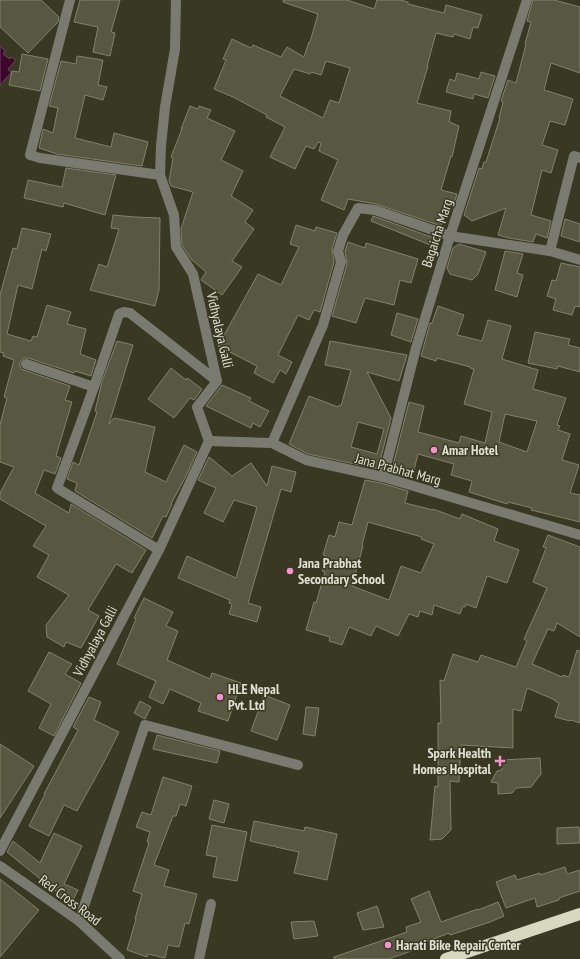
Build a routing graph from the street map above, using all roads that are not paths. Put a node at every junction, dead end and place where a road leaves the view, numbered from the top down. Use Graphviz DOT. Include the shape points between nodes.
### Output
graph roads {
  1 [pos="70,0"];
  2 [pos="176,0"];
  3 [pos="527,0"];
  4 [pos="580,158"];
  5 [pos="160,176"];
  6 [pos="450,236"];
  7 [pos="550,251"];
  8 [pos="580,260"];
  9 [pos="26,364"];
  10 [pos="217,381"];
  11 [pos="94,387"];
  12 [pos="209,441"];
  13 [pos="272,443"];
  14 [pos="383,477"];
  15 [pos="580,535"];
  16 [pos="159,550"];
  17 [pos="298,765"];
  18 [pos="0,851"];
  19 [pos="0,866"];
  20 [pos="211,904"];
  21 [pos="580,914"];
  22 [pos="79,921"];
  23 [pos="120,959"];
  24 [pos="199,959"];
  25 [pos="446,959"];
  1 -- 5 [label="street" via="30,155"];
  2 -- 5 [label="street" via="175,49 165,107"];
  3 -- 6 [label="street, Bagaicha Marg"];
  4 -- 7 [label="street" via="574,156"];
  5 -- 10 [label="street, Vidhyalaya Galli" via="174,215 176,247 193,274"];
  6 -- 7 [label="street"];
  6 -- 13 [label="street" via="375,210 358,208 343,234 338,251 341,262 324,325"];
  6 -- 14 [label="street, Bagaicha Marg" via="416,348"];
  7 -- 8 [label="street"];
  9 -- 11 [label="street"];
  10 -- 11 [label="street" via="130,312 124,312 118,314"];
  10 -- 12 [label="street, Vidhyalaya Galli" via="197,407"];
  11 -- 16 [label="street" via="57,488"];
  12 -- 13 [label="street, Jana Prabhat Marg"];
  12 -- 16 [label="street, Vidhyalaya Galli"];
  13 -- 14 [label="street, Jana Prabhat Marg" via="306,460"];
  14 -- 15 [label="street, Jana Prabhat Marg"];
  16 -- 18 [label="street, Vidhyalaya Galli"];
  17 -- 22 [label="street" via="145,725"];
  19 -- 22 [label="street, Red Cross Road"];
  20 -- 24 [label="street"];
  21 -- 25 [label="highway"];
  22 -- 23 [label="street, Red Cross Road"];
}
